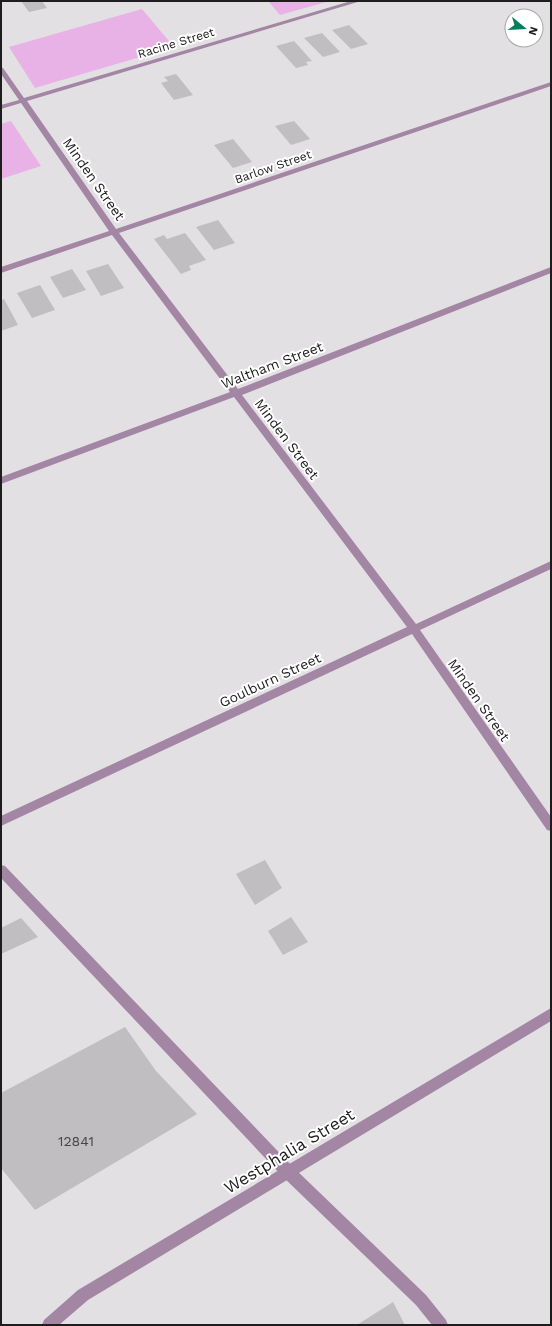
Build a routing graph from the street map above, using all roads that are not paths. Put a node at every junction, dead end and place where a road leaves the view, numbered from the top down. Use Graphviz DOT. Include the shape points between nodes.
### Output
graph roads {
  1 [pos="358,1"];
  2 [pos="1,69"];
  3 [pos="551,84"];
  4 [pos="24,100"];
  5 [pos="1,107"];
  6 [pos="114,232"];
  7 [pos="1,270"];
  8 [pos="551,270"];
  9 [pos="237,393"];
  10 [pos="1,481"];
  11 [pos="551,565"];
  12 [pos="414,629"];
  13 [pos="1,821"];
  14 [pos="551,826"];
  15 [pos="1,870"];
  16 [pos="551,1014"];
  17 [pos="288,1172"];
  18 [pos="49,1325"];
  19 [pos="441,1325"];
  1 -- 4 [label="street, Racine Street"];
  2 -- 4 [label="street, Minden Street"];
  3 -- 6 [label="street, Barlow Street"];
  4 -- 5 [label="street, Racine Street"];
  4 -- 6 [label="street, Minden Street"];
  6 -- 7 [label="street, Barlow Street"];
  6 -- 9 [label="street, Minden Street"];
  8 -- 9 [label="street, Waltham Street"];
  9 -- 10 [label="street, Waltham Street"];
  9 -- 12 [label="street, Minden Street"];
  11 -- 12 [label="street, Goulburn Street"];
  12 -- 13 [label="street, Goulburn Street"];
  12 -- 14 [label="street, Minden Street"];
  15 -- 17 [label="street"];
  16 -- 17 [label="street, Westphalia Street"];
  17 -- 18 [label="street, Westphalia Street" via="83,1295"];
  17 -- 19 [label="street" via="421,1300"];
}
